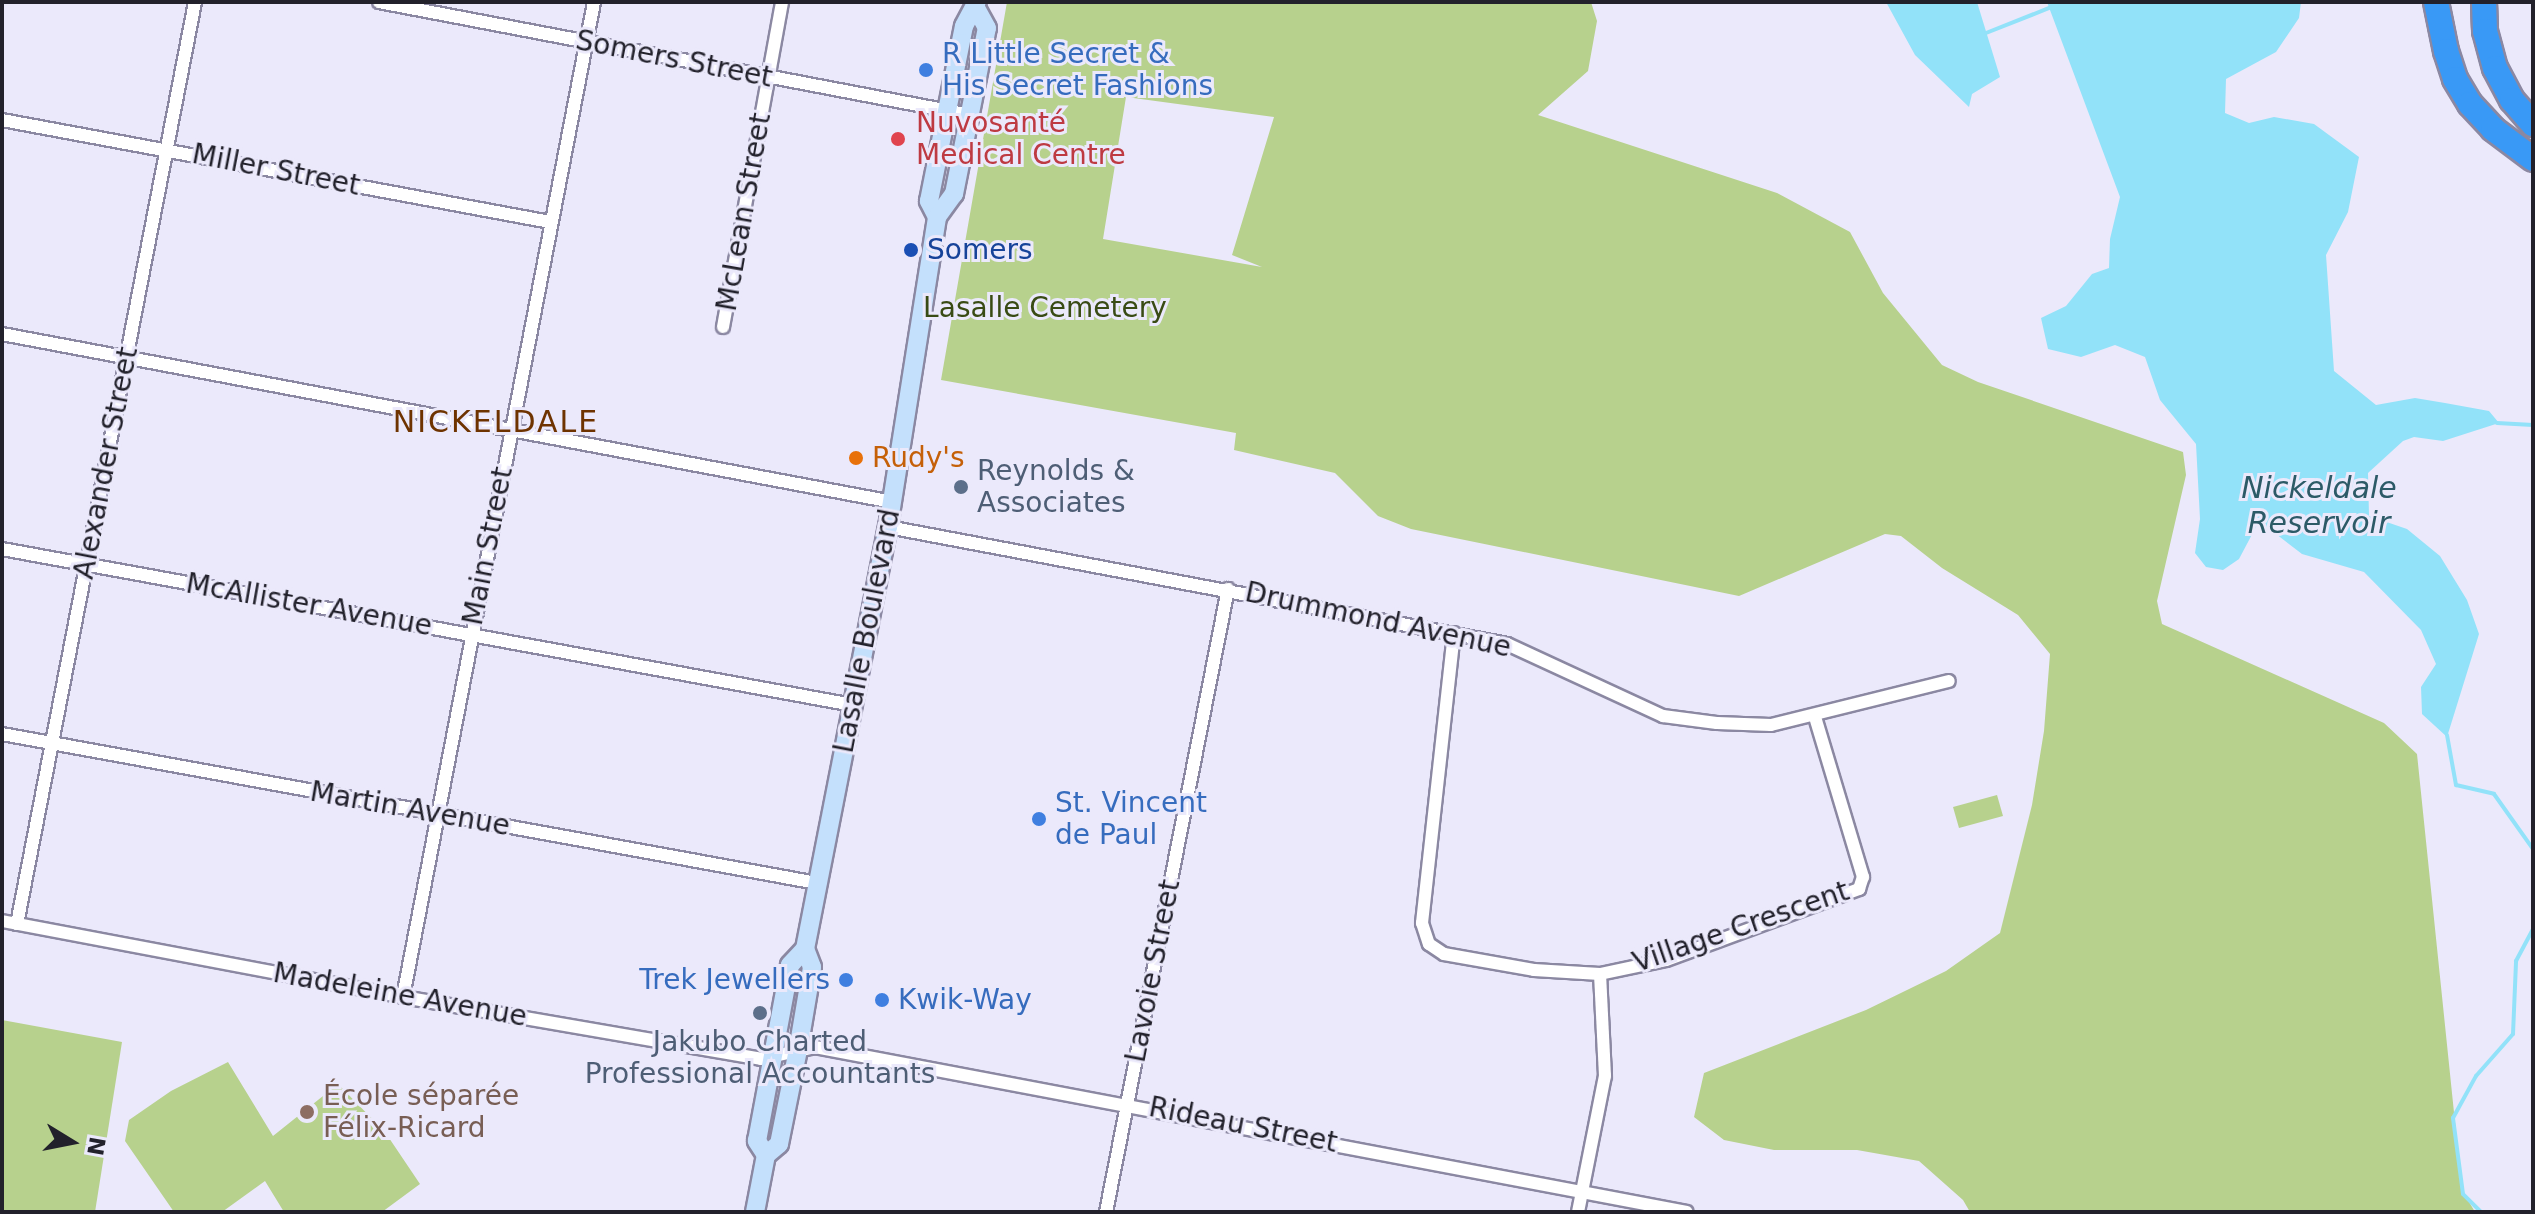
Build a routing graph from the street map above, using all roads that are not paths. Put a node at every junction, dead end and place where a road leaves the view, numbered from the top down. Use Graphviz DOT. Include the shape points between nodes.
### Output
graph roads {
  1 [pos="195,2"];
  2 [pos="379,2"];
  3 [pos="594,2"];
  4 [pos="782,2"];
  5 [pos="2436,2"];
  6 [pos="2484,2"];
  7 [pos="977,5"];
  8 [pos="585,41"];
  9 [pos="769,77"];
  10 [pos="948,111"];
  11 [pos="970,115"];
  12 [pos="2,120"];
  13 [pos="2533,124"];
  14 [pos="166,150"];
  15 [pos="2533,159"];
  16 [pos="937,217"];
  17 [pos="550,222"];
  18 [pos="723,327"];
  19 [pos="2,334"];
  20 [pos="126,357"];
  21 [pos="511,428"];
  22 [pos="893,502"];
  23 [pos="888,527"];
  24 [pos="2,549"];
  25 [pos="86,564"];
  26 [pos="1228,589"];
  27 [pos="1454,633"];
  28 [pos="471,635"];
  29 [pos="1949,681"];
  30 [pos="853,705"];
  31 [pos="1815,717"];
  32 [pos="2,734"];
  33 [pos="51,744"];
  34 [pos="438,814"];
  35 [pos="817,883"];
  36 [pos="2,921"];
  37 [pos="17,924"];
  38 [pos="805,949"];
  39 [pos="1600,974"];
  40 [pos="403,997"];
  41 [pos="798,1050"];
  42 [pos="772,1056"];
  43 [pos="1127,1103"];
  44 [pos="766,1155"];
  45 [pos="1582,1191"];
  46 [pos="755,1212"];
  47 [pos="1106,1212"];
  48 [pos="1578,1212"];
  49 [pos="1687,1212"];
  1 -- 14 [label="street, Alexander Street"];
  2 -- 8 [label="street, Somers Street"];
  3 -- 8 [label="street, Main Street"];
  4 -- 9 [label="street, McLean Street"];
  5 -- 15 [label="highway" via="2455,79 2470,104"];
  6 -- 13 [label="highway" via="2495,68"];
  7 -- 10 [label="main road, Lasalle Boulevard" via="964,26"];
  7 -- 11 [label="main road, Lasalle Boulevard" via="987,28"];
  8 -- 9 [label="street, Somers Street"];
  8 -- 17 [label="street, Main Street"];
  9 -- 10 [label="street, Somers Street"];
  9 -- 18 [label="street, McLean Street"];
  10 -- 11 [label="street, Somers Street"];
  10 -- 16 [label="main road, Lasalle Boulevard" via="929,201"];
  11 -- 16 [label="main road, Lasalle Boulevard" via="954,194"];
  12 -- 14 [label="street, Miller Street"];
  14 -- 17 [label="street, Miller Street"];
  14 -- 20 [label="street, Alexander Street"];
  16 -- 22 [label="main road, Lasalle Boulevard"];
  17 -- 21 [label="street, Main Street"];
  19 -- 20 [label="street"];
  20 -- 21 [label="street"];
  20 -- 25 [label="street, Alexander Street"];
  21 -- 22 [label="street"];
  21 -- 28 [label="street, Main Street"];
  22 -- 23 [label="main road, Lasalle Boulevard"];
  23 -- 26 [label="street, Drummond Avenue"];
  23 -- 30 [label="main road, Lasalle Boulevard"];
  24 -- 25 [label="street, McAllister Avenue"];
  25 -- 28 [label="street, McAllister Avenue"];
  25 -- 33 [label="street, Alexander Street"];
  26 -- 27 [label="street, Drummond Avenue"];
  26 -- 43 [label="street, Lavoie Street"];
  27 -- 31 [label="street, Drummond Avenue" via="1507,644 1663,716 1771,725"];
  27 -- 39 [label="street, Village Crescent" via="1422,923 1429,944 1444,954 1534,970"];
  28 -- 30 [label="street, McAllister Avenue"];
  28 -- 34 [label="street, Main Street"];
  29 -- 31 [label="street, Drummond Avenue"];
  30 -- 35 [label="main road, Lasalle Boulevard"];
  31 -- 39 [label="street, Village Crescent" via="1863,877 1859,889 1666,960"];
  32 -- 33 [label="street, Martin Avenue"];
  33 -- 34 [label="street, Martin Avenue"];
  33 -- 37 [label="street, Alexander Street"];
  34 -- 35 [label="street, Martin Avenue"];
  34 -- 40 [label="street, Main Street"];
  35 -- 38 [label="main road, Lasalle Boulevard"];
  36 -- 37 [label="street, Madeleine Avenue"];
  37 -- 40 [label="street, Madeleine Avenue"];
  38 -- 41 [label="main road, Lasalle Boulevard" via="812,967"];
  38 -- 42 [label="main road, Lasalle Boulevard" via="790,965"];
  39 -- 45 [label="street" via="1605,1076"];
  40 -- 42 [label="street, Madeleine Avenue" via="761,1059"];
  41 -- 42 [label="street, Madeleine Avenue"];
  41 -- 43 [label="street, Rideau Street" via="815,1047"];
  41 -- 44 [label="main road, Lasalle Boulevard" via="779,1144"];
  42 -- 44 [label="main road, Lasalle Boulevard" via="757,1141"];
  43 -- 45 [label="street, Rideau Street"];
  43 -- 47 [label="street, Lavoie Street"];
  44 -- 46 [label="main road, Lasalle Boulevard"];
  45 -- 48 [label="street"];
  45 -- 49 [label="street, Rideau Street"];
}
